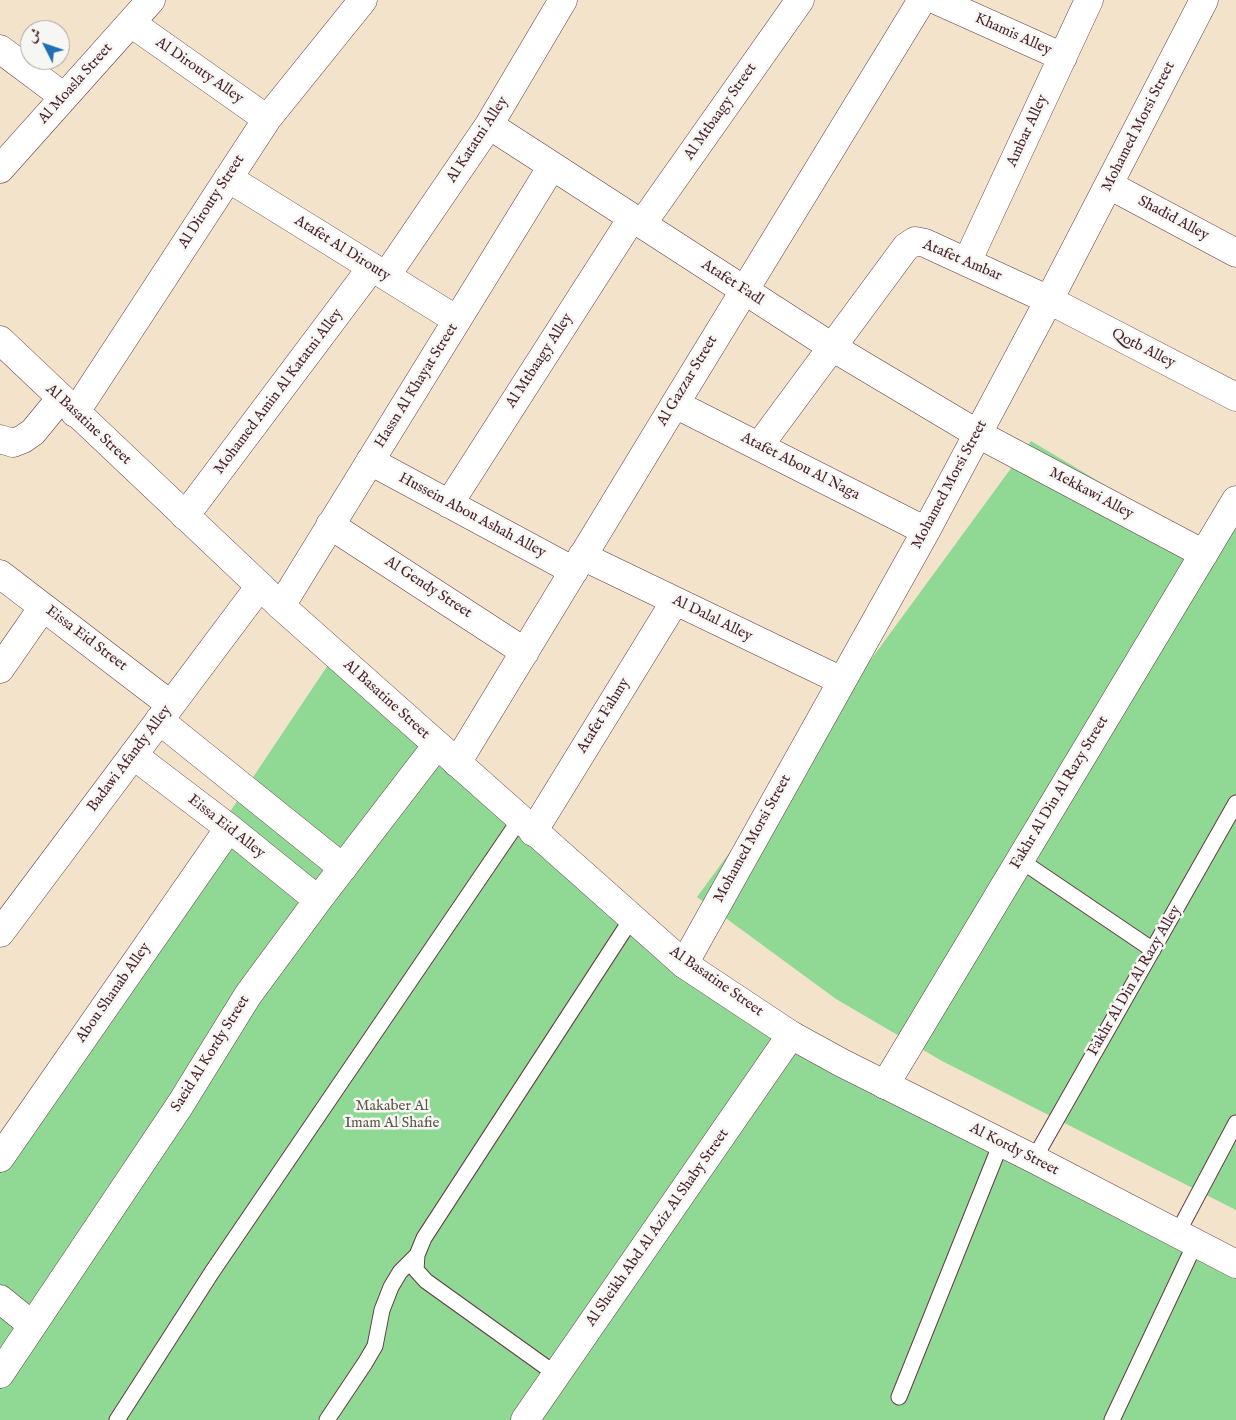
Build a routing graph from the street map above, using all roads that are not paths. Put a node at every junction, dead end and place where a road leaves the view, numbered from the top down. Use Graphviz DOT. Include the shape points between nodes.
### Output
graph roads {
  1 [pos="151,0"];
  2 [pos="363,0"];
  3 [pos="563,0"];
  4 [pos="800,0"];
  5 [pos="922,0"];
  6 [pos="936,0"];
  7 [pos="1089,0"];
  8 [pos="1196,3"];
  9 [pos="131,23"];
  10 [pos="0,49"];
  11 [pos="1062,57"];
  12 [pos="64,97"];
  13 [pos="267,119"];
  14 [pos="489,125"];
  15 [pos="552,166"];
  16 [pos="0,169"];
  17 [pos="228,178"];
  18 [pos="1109,185"];
  19 [pos="637,221"];
  20 [pos="1236,253"];
  21 [pos="967,262"];
  22 [pos="379,272"];
  23 [pos="744,290"];
  24 [pos="1049,300"];
  25 [pos="457,320"];
  26 [pos="0,340"];
  27 [pos="832,347"];
  28 [pos="1236,397"];
  29 [pos="675,404"];
  30 [pos="68,406"];
  31 [pos="978,434"];
  32 [pos="0,439"];
  33 [pos="759,446"];
  34 [pos="370,461"];
  35 [pos="1236,500"];
  36 [pos="449,504"];
  37 [pos="185,516"];
  38 [pos="330,525"];
  39 [pos="926,531"];
  40 [pos="1204,554"];
  41 [pos="578,564"];
  42 [pos="0,574"];
  43 [pos="260,586"];
  44 [pos="675,601"];
  45 [pos="281,606"];
  46 [pos="43,607"];
  47 [pos="525,652"];
  48 [pos="0,669"];
  49 [pos="842,681"];
  50 [pos="165,712"];
  51 [pos="437,746"];
  52 [pos="133,755"];
  53 [pos="457,763"];
  54 [pos="1236,803"];
  55 [pos="526,825"];
  56 [pos="229,828"];
  57 [pos="1020,860"];
  58 [pos="343,868"];
  59 [pos="318,900"];
  60 [pos="632,918"];
  61 [pos="0,933"];
  62 [pos="1152,950"];
  63 [pos="684,964"];
  64 [pos="791,1035"];
  65 [pos="885,1085"];
  66 [pos="1236,1123"];
  67 [pos="1001,1143"];
  68 [pos="0,1158"];
  69 [pos="1034,1159"];
  70 [pos="1186,1239"];
  71 [pos="417,1255"];
  72 [pos="1236,1264"];
  73 [pos="0,1299"];
  74 [pos="32,1325"];
  75 [pos="0,1374"];
  76 [pos="557,1375"];
  77 [pos="899,1397"];
  78 [pos="117,1420"];
  79 [pos="327,1420"];
  80 [pos="525,1420"];
  81 [pos="1112,1420"];
  1 -- 9 [label="street, Al Moasla Street"];
  2 -- 13 [label="street, Al Dirouty Street"];
  3 -- 14 [label="street, Al Katatni Alley"];
  4 -- 19 [label="street, Al Mtbaagy Street"];
  5 -- 23 [label="street, Al Gazzar Street"];
  6 -- 11 [label="street, Khamis Alley"];
  7 -- 11 [label="street, Ambar Alley"];
  8 -- 18 [label="street, Mohamed Morsi Street"];
  9 -- 12 [label="street, Al Moasla Street"];
  9 -- 13 [label="street, Al Dirouty Alley"];
  10 -- 12 [label="street"];
  11 -- 21 [label="street, Ambar Alley"];
  12 -- 16 [label="street, Al Moasla Street"];
  13 -- 17 [label="street, Al Dirouty Street"];
  14 -- 15 [label="street, Atafet Fadl"];
  14 -- 22 [label="street, Al Katatni Alley"];
  15 -- 19 [label="street, Atafet Fadl"];
  15 -- 25 [label="street, Hassn Al Khayat Street"];
  17 -- 22 [label="street, Atafet Al Dirouty"];
  17 -- 30 [label="street, Al Dirouty Street"];
  18 -- 20 [label="street, Shadid Alley"];
  18 -- 24 [label="street, Mohamed Morsi Street"];
  19 -- 23 [label="street, Atafet Fadl"];
  19 -- 36 [label="street, Al Mtbaagy Alley"];
  21 -- 24 [label="street, Atafet Ambar"];
  21 -- 27 [label="street, Atafet Ambar" via="915,241 906,247"];
  22 -- 25 [label="street, Atafet Al Dirouty"];
  22 -- 37 [label="street, Mohamed Amin Al Katatni Alley"];
  23 -- 27 [label="street, Atafet Fadl"];
  23 -- 29 [label="street, Al Gazzar Street"];
  24 -- 28 [label="street, Qotb Alley"];
  24 -- 31 [label="street, Mohamed Morsi Street"];
  25 -- 34 [label="street, Hassn Al Khayat Street"];
  26 -- 30 [label="street, Al Basatine Street"];
  27 -- 31 [label="street, Atafet Fadl"];
  27 -- 33 [label="street"];
  29 -- 33 [label="street, Atafet Abou Al Naga"];
  29 -- 41 [label="street, Al Gazzar Street"];
  30 -- 32 [label="street, Al Dirouty Street" via="23,439 13,443"];
  30 -- 37 [label="street, Al Basatine Street"];
  31 -- 39 [label="street, Mohamed Morsi Street"];
  31 -- 40 [label="street, Mekkawi Alley"];
  33 -- 39 [label="street, Atafet Abou Al Naga"];
  34 -- 36 [label="street, Hussein Abou Ashah Alley"];
  34 -- 38 [label="street, Hassn Al Khayat Street"];
  35 -- 40 [label="street, Fakhr Al Din Al Razy Street"];
  36 -- 41 [label="street, Hussein Abou Ashah Alley"];
  37 -- 43 [label="street, Al Basatine Street"];
  38 -- 45 [label="street, Hassn Al Khayat Street"];
  38 -- 47 [label="street, Al Gendy Street"];
  39 -- 49 [label="street, Mohamed Morsi Street"];
  40 -- 57 [label="street, Fakhr Al Din Al Razy Street"];
  41 -- 44 [label="street, Al Dalal Alley"];
  41 -- 47 [label="street, Al Gazzar Street"];
  42 -- 46 [label="street, Eissa Eid Street"];
  43 -- 45 [label="street, Al Basatine Street"];
  43 -- 50 [label="street, Badawi Afandy Alley"];
  44 -- 49 [label="street, Al Dalal Alley"];
  44 -- 55 [label="street, Atafet Fahmy"];
  45 -- 51 [label="street, Al Basatine Street"];
  46 -- 48 [label="street"];
  46 -- 50 [label="street, Eissa Eid Street"];
  47 -- 53 [label="street, Al Gazzar Street"];
  49 -- 63 [label="street, Mohamed Morsi Street"];
  50 -- 52 [label="street, Badawi Afandy Alley"];
  50 -- 58 [label="street, Eissa Eid Street"];
  51 -- 53 [label="street, Al Basatine Street"];
  51 -- 58 [label="street, Saeid Al Kordy Street"];
  52 -- 56 [label="street, Eissa Eid Alley"];
  52 -- 61 [label="street, Badawi Afandy Alley"];
  53 -- 55 [label="street, Al Basatine Street"];
  54 -- 62 [label="lane, Fakhr Al Din Al Razy Alley"];
  55 -- 60 [label="street, Al Basatine Street"];
  55 -- 78 [label="lane" via="212,1272"];
  56 -- 59 [label="street, Eissa Eid Alley"];
  56 -- 68 [label="street, Abou Shanab Alley"];
  57 -- 62 [label="lane"];
  57 -- 65 [label="street, Fakhr Al Din Al Razy Street"];
  58 -- 59 [label="street, Saeid Al Kordy Street"];
  59 -- 74 [label="street, Saeid Al Kordy Street" via="248,995 180,1105"];
  60 -- 63 [label="street, Al Basatine Street"];
  60 -- 71 [label="lane" via="424,1238"];
  62 -- 69 [label="lane, Fakhr Al Din Al Razy Alley"];
  63 -- 64 [label="street, Al Basatine Street"];
  64 -- 65 [label="street, Al Kordy Street"];
  64 -- 76 [label="street, Al Sheikh Abd Al Aziz Al Shaby Street"];
  65 -- 67 [label="street, Al Kordy Street"];
  66 -- 70 [label="lane"];
  67 -- 69 [label="street, Al Kordy Street"];
  67 -- 77 [label="lane"];
  69 -- 70 [label="street, Al Kordy Street"];
  70 -- 72 [label="street, Al Kordy Street"];
  70 -- 81 [label="lane"];
  71 -- 76 [label="lane" via="416,1270 426,1281"];
  71 -- 79 [label="lane" via="391,1287 382,1310 375,1346"];
  73 -- 74 [label="street"];
  74 -- 75 [label="street, Saeid Al Kordy Street"];
  76 -- 80 [label="street, Al Sheikh Abd Al Aziz Al Shaby Street"];
}
